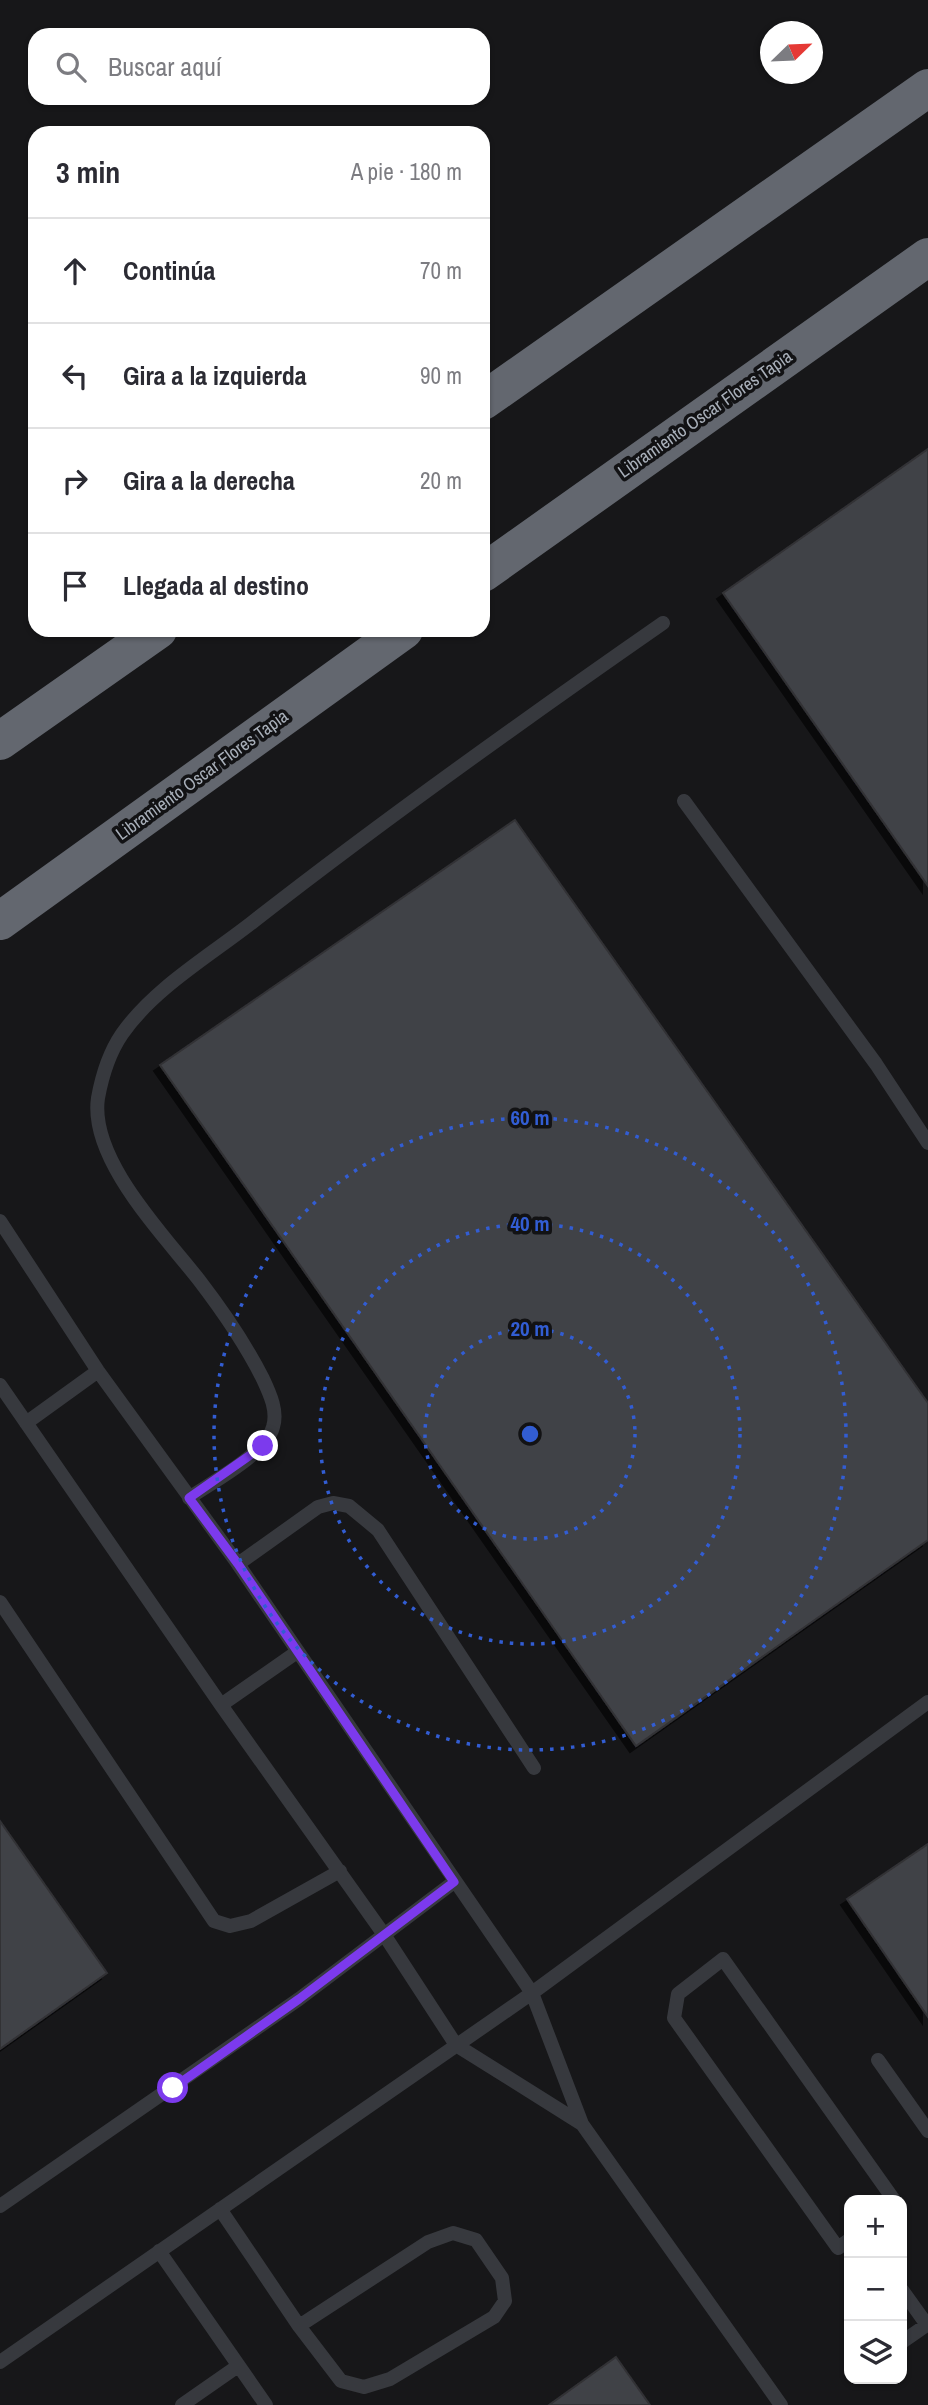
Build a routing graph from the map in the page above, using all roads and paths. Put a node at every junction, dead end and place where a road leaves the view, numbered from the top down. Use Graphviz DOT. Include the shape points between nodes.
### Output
graph roads {
  1 [pos="928,88"];
  2 [pos="928,257"];
  3 [pos="490,396"];
  4 [pos="490,568"];
  5 [pos="663,623"];
  6 [pos="148,637"];
  7 [pos="394,637"];
  8 [pos="0,741"];
  9 [pos="684,801"];
  10 [pos="0,921"];
  11 [pos="928,1143"];
  12 [pos="0,1221"];
  13 [pos="98,1371"];
  14 [pos="0,1385"];
  15 [pos="26,1423"];
  16 [pos="189,1498"];
  17 [pos="238,1564"];
  18 [pos="0,1602"];
  19 [pos="297,1652"];
  20 [pos="928,1702"];
  21 [pos="221,1705"];
  22 [pos="534,1768"];
  23 [pos="340,1871"];
  24 [pos="454,1882"];
  25 [pos="385,1936"];
  26 [pos="532,1993"];
  27 [pos="456,2045"];
  28 [pos="878,2060"];
  29 [pos="582,2124"];
  30 [pos="928,2131"];
  31 [pos="890,2195"];
  32 [pos="0,2206"];
  33 [pos="220,2208"];
  34 [pos="844,2244"];
  35 [pos="159,2251"];
  36 [pos="907,2297"];
  37 [pos="928,2324"];
  38 [pos="299,2326"];
  39 [pos="907,2339"];
  40 [pos="0,2361"];
  41 [pos="238,2366"];
  42 [pos="183,2405"];
  43 [pos="266,2405"];
  44 [pos="781,2405"];
  1 -- 3 [label="highway"];
  2 -- 4 [label="highway, Libramiento Oscar Flores Tapia"];
  5 -- 16 [label="lane" via="322,868 156,997 122,1034 105,1067 98,1102 100,1130 120,1176 254,1362 275,1411 273,1428 263,1446"];
  6 -- 8 [label="highway"];
  7 -- 10 [label="highway, Libramiento Oscar Flores Tapia"];
  9 -- 11 [label="lane"];
  12 -- 13 [label="lane"];
  13 -- 15 [label="lane"];
  13 -- 16 [label="lane"];
  14 -- 15 [label="lane"];
  15 -- 21 [label="lane"];
  16 -- 17 [label="lane"];
  17 -- 19 [label="lane"];
  17 -- 22 [label="lane" via="318,1507 333,1503 365,1515 406,1570"];
  18 -- 23 [label="lane" via="214,1921 230,1926 251,1922"];
  19 -- 21 [label="lane"];
  19 -- 24 [label="lane"];
  20 -- 26 [label="lane"];
  21 -- 23 [label="lane"];
  23 -- 25 [label="lane"];
  24 -- 25 [label="lane"];
  24 -- 26 [label="lane"];
  25 -- 27 [label="lane"];
  25 -- 32 [label="lane"];
  26 -- 27 [label="lane"];
  26 -- 29 [label="lane"];
  27 -- 29 [label="lane"];
  27 -- 33 [label="lane"];
  28 -- 30 [label="lane"];
  29 -- 44 [label="lane"];
  31 -- 34 [label="lane" via="723,1959 678,1994 674,2018 838,2248"];
  33 -- 35 [label="lane"];
  33 -- 38 [label="lane"];
  35 -- 40 [label="lane"];
  35 -- 41 [label="lane"];
  36 -- 37 [label="lane"];
  37 -- 39 [label="lane"];
  38 -- 38 [label="lane" via="341,2381 352,2386 376,2385 494,2317 506,2301 506,2292 502,2278 476,2240 453,2233 428,2242"];
  41 -- 42 [label="lane"];
  41 -- 43 [label="lane"];
}
